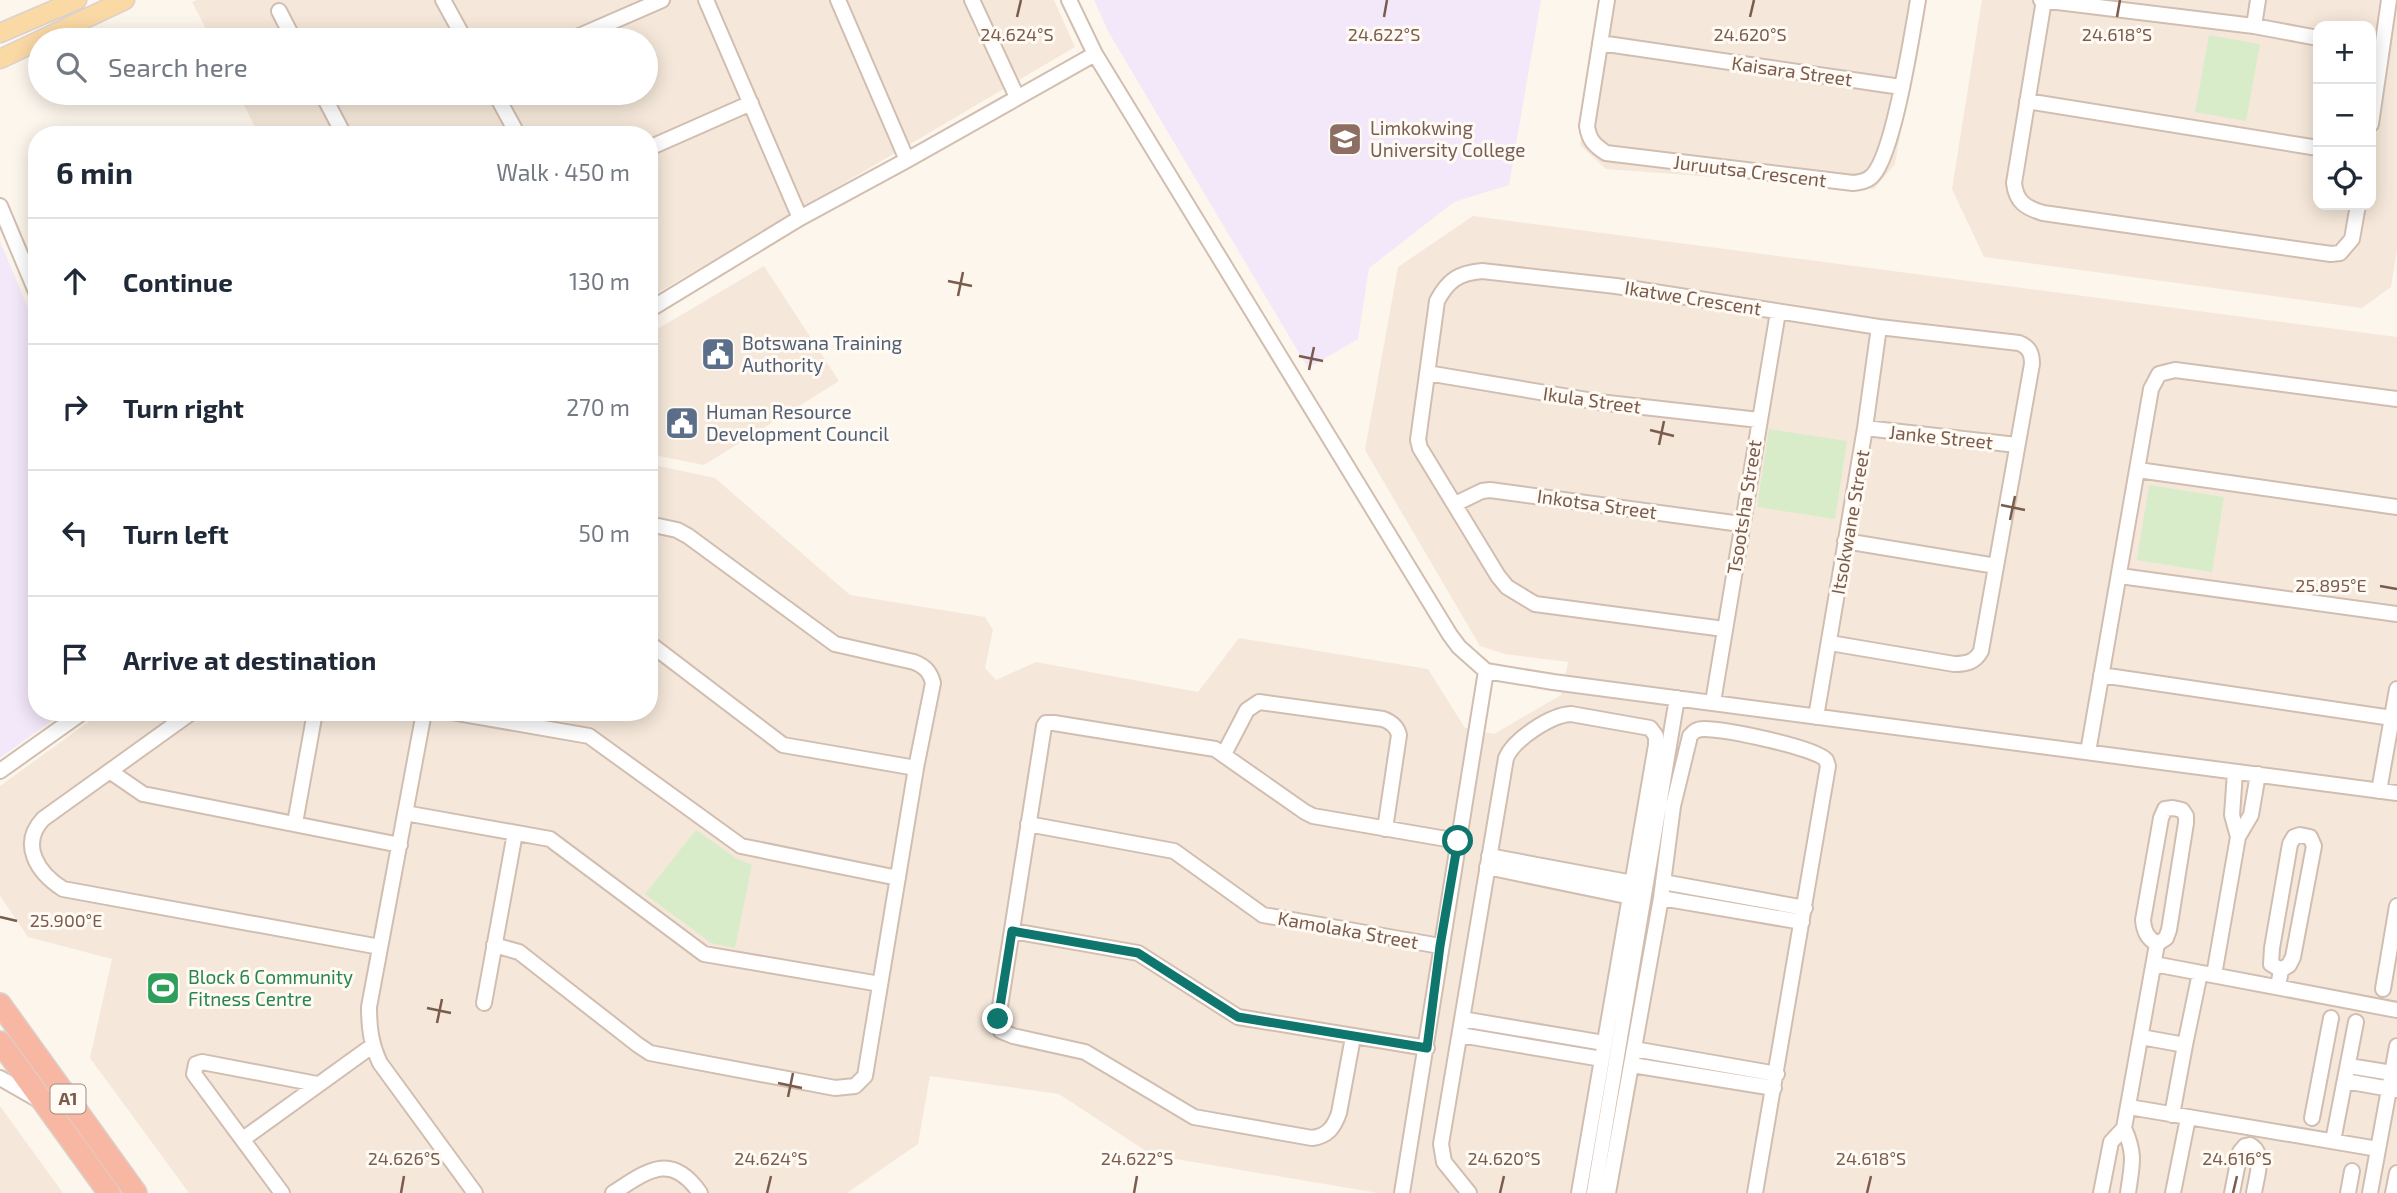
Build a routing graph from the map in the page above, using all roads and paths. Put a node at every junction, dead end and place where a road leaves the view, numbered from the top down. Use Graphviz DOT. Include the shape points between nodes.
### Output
graph roads {
  1 [pos="77,0"];
  2 [pos="125,0"];
  3 [pos="443,0"];
  4 [pos="662,0"];
  5 [pos="706,0"];
  6 [pos="838,0"];
  7 [pos="972,0"];
  8 [pos="1069,0"];
  9 [pos="1607,0"];
  10 [pos="1918,0"];
  11 [pos="2043,0"];
  12 [pos="2258,0"];
  13 [pos="2389,0"];
  14 [pos="2151,7"];
  15 [pos="279,11"];
  16 [pos="2254,26"];
  17 [pos="66,28"];
  18 [pos="288,28"];
  19 [pos="458,28"];
  20 [pos="598,28"];
  21 [pos="0,33"];
  22 [pos="2313,37"];
  23 [pos="1600,43"];
  24 [pos="28,46"];
  25 [pos="2376,49"];
  26 [pos="1095,54"];
  27 [pos="0,59"];
  28 [pos="1901,87"];
  29 [pos="1017,96"];
  30 [pos="2028,101"];
  31 [pos="751,103"];
  32 [pos="328,105"];
  33 [pos="502,105"];
  34 [pos="339,126"];
  35 [pos="513,126"];
  36 [pos="658,144"];
  37 [pos="2313,147"];
  38 [pos="907,160"];
  39 [pos="0,206"];
  40 [pos="2356,210"];
  41 [pos="800,218"];
  42 [pos="28,273"];
  43 [pos="658,305"];
  44 [pos="1778,312"];
  45 [pos="1879,327"];
  46 [pos="1427,373"];
  47 [pos="2397,399"];
  48 [pos="1759,420"];
  49 [pos="1866,428"];
  50 [pos="2017,445"];
  51 [pos="2138,470"];
  52 [pos="1455,504"];
  53 [pos="2397,507"];
  54 [pos="1741,524"];
  55 [pos="658,526"];
  56 [pos="1845,541"];
  57 [pos="1996,566"];
  58 [pos="2120,576"];
  59 [pos="2397,614"];
  60 [pos="1724,629"];
  61 [pos="1830,643"];
  62 [pos="658,650"];
  63 [pos="1486,671"];
  64 [pos="2101,675"];
  65 [pos="2397,689"];
  66 [pos="1677,698"];
  67 [pos="1713,702"];
  68 [pos="1816,717"];
  69 [pos="2392,718"];
  70 [pos="70,721"];
  71 [pos="180,721"];
  72 [pos="313,721"];
  73 [pos="422,721"];
  74 [pos="539,721"];
  75 [pos="2088,752"];
  76 [pos="1224,754"];
  77 [pos="916,768"];
  78 [pos="0,771"];
  79 [pos="111,772"];
  80 [pos="2235,772"];
  81 [pos="2258,774"];
  82 [pos="2379,791"];
  83 [pos="2397,793"];
  84 [pos="1660,804"];
  85 [pos="405,813"];
  86 [pos="295,823"];
  87 [pos="1028,824"];
  88 [pos="1385,829"];
  89 [pos="515,833"];
  90 [pos="2238,837"];
  91 [pos="1458,841"];
  92 [pos="400,845"];
  93 [pos="1488,862"];
  94 [pos="898,878"];
  95 [pos="1663,882"];
  96 [pos="1632,890"];
  97 [pos="1661,898"];
  98 [pos="2281,898"];
  99 [pos="2303,903"];
  100 [pos="2397,906"];
  101 [pos="1803,915"];
  102 [pos="2395,926"];
  103 [pos="1012,931"];
  104 [pos="2157,944"];
  105 [pos="494,945"];
  106 [pos="1440,946"];
  107 [pos="380,947"];
  108 [pos="2154,964"];
  109 [pos="2281,970"];
  110 [pos="1624,971"];
  111 [pos="1647,974"];
  112 [pos="2207,974"];
  113 [pos="880,984"];
  114 [pos="2278,987"];
  115 [pos="2383,989"];
  116 [pos="484,1003"];
  117 [pos="0,1004"];
  118 [pos="2397,1010"];
  119 [pos="1462,1018"];
  120 [pos="2331,1018"];
  121 [pos="2356,1021"];
  122 [pos="2329,1034"];
  123 [pos="1460,1035"];
  124 [pos="1353,1037"];
  125 [pos="2141,1037"];
  126 [pos="2353,1038"];
  127 [pos="0,1042"];
  128 [pos="1604,1043"];
  129 [pos="2185,1045"];
  130 [pos="372,1046"];
  131 [pos="1427,1048"];
  132 [pos="1634,1049"];
  133 [pos="2325,1053"];
  134 [pos="2395,1057"];
  135 [pos="1602,1059"];
  136 [pos="2349,1061"];
  137 [pos="1632,1065"];
  138 [pos="0,1078"];
  139 [pos="1776,1081"];
  140 [pos="2319,1083"];
  141 [pos="317,1084"];
  142 [pos="2345,1085"];
  143 [pos="2393,1090"];
  144 [pos="2316,1099"];
  145 [pos="43,1102"];
  146 [pos="2340,1104"];
  147 [pos="2129,1107"];
  148 [pos="2391,1111"];
  149 [pos="2172,1115"];
  150 [pos="2188,1118"];
  151 [pos="2312,1118"];
  152 [pos="2124,1128"];
  153 [pos="2253,1128"];
  154 [pos="1596,1137"];
  155 [pos="243,1139"];
  156 [pos="1618,1140"];
  157 [pos="2333,1141"];
  158 [pos="2250,1145"];
  159 [pos="2378,1149"];
  160 [pos="1406,1171"];
  161 [pos="2351,1171"];
  162 [pos="2397,1173"];
  163 [pos="109,1193"];
  164 [pos="136,1193"];
  165 [pos="282,1193"];
  166 [pos="475,1193"];
  167 [pos="613,1193"];
  168 [pos="700,1193"];
  169 [pos="1390,1193"];
  170 [pos="1402,1193"];
  171 [pos="1469,1193"];
  172 [pos="1579,1193"];
  173 [pos="1594,1193"];
  174 [pos="1608,1193"];
  175 [pos="1755,1193"];
  176 [pos="2101,1193"];
  177 [pos="2127,1193"];
  178 [pos="2173,1193"];
  179 [pos="2232,1193"];
  180 [pos="2253,1193"];
  181 [pos="2348,1193"];
  182 [pos="2370,1193"];
  183 [pos="2393,1193"];
  1 -- 21 [label="main road"];
  2 -- 17 [label="main road"];
  3 -- 19 [label="street"];
  4 -- 20 [label="street"];
  5 -- 31 [label="street"];
  6 -- 38 [label="street"];
  7 -- 29 [label="street"];
  8 -- 26 [label="street"];
  9 -- 23 [label="street, Juruutsa Crescent"];
  10 -- 28 [label="street, Juruutsa Crescent"];
  11 -- 14 [label="street"];
  11 -- 30 [label="street"];
  12 -- 16 [label="street"];
  13 -- 25 [label="street"];
  14 -- 16 [label="street"];
  15 -- 18 [label="street"];
  16 -- 22 [label="street"];
  23 -- 28 [label="street, Kaisara Street"];
  23 -- 28 [label="street, Juruutsa Crescent" via="1587,126 1591,141 1606,153 1853,184 1866,181 1880,165"];
  24 -- 27 [label="main road"];
  26 -- 29 [label="street"];
  26 -- 63 [label="street" via="1450,635"];
  29 -- 38 [label="street"];
  30 -- 37 [label="street"];
  30 -- 40 [label="street" via="2014,183 2017,196 2028,208 2043,213 2332,254 2340,253 2352,239"];
  31 -- 36 [label="street"];
  31 -- 41 [label="street"];
  32 -- 34 [label="street"];
  33 -- 35 [label="street"];
  38 -- 41 [label="street"];
  39 -- 42 [label="street"];
  41 -- 43 [label="street"];
  44 -- 45 [label="street, Ikatwe Crescent"];
  44 -- 46 [label="street, Ikatwe Crescent" via="1616,286 1465,272 1444,288 1437,301"];
  44 -- 48 [label="street, Tsootsha Street"];
  45 -- 49 [label="street, Itsokwane Street"];
  45 -- 50 [label="street, Ikatwe Crescent" via="2025,345 2032,364"];
  46 -- 48 [label="street, Ikula Street" via="1598,402"];
  46 -- 52 [label="street, Ikatwe Crescent" via="1418,440"];
  47 -- 51 [label="street" via="2166,371 2151,389"];
  48 -- 54 [label="street, Tsootsha Street"];
  49 -- 50 [label="street, Janke Street"];
  49 -- 56 [label="street, Itsokwane Street"];
  50 -- 57 [label="street, Ikatwe Crescent"];
  51 -- 53 [label="street"];
  51 -- 58 [label="street"];
  52 -- 54 [label="street, Inkotsa Street" via="1490,490"];
  52 -- 60 [label="street, Ikatwe Crescent" via="1498,576 1513,592 1535,604"];
  54 -- 60 [label="street, Tsootsha Street"];
  55 -- 77 [label="street" via="688,536 835,644 914,662 927,670 933,682"];
  56 -- 57 [label="street"];
  56 -- 61 [label="street, Itsokwane Street"];
  57 -- 61 [label="street, Ikatwe Crescent" via="1981,651 1971,662 1954,664"];
  58 -- 59 [label="street"];
  58 -- 64 [label="street"];
  60 -- 67 [label="street, Tsootsha Street"];
  61 -- 68 [label="street, Itsokwane Street"];
  62 -- 77 [label="street" via="783,745"];
  63 -- 66 [label="street"];
  63 -- 91 [label="street"];
  64 -- 69 [label="street"];
  64 -- 75 [label="street"];
  65 -- 69 [label="street"];
  66 -- 67 [label="street"];
  66 -- 84 [label="street"];
  67 -- 68 [label="street"];
  68 -- 75 [label="street"];
  69 -- 82 [label="street"];
  70 -- 78 [label="street"];
  71 -- 79 [label="street"];
  72 -- 86 [label="street"];
  73 -- 85 [label="street"];
  74 -- 94 [label="street" via="599,742 745,848"];
  75 -- 80 [label="street"];
  76 -- 87 [label="street" via="1206,747 1046,723"];
  76 -- 88 [label="street" via="1305,812"];
  76 -- 88 [label="street" via="1247,710 1259,702 1390,722 1399,735"];
  77 -- 94 [label="street"];
  79 -- 86 [label="street" via="143,794"];
  79 -- 107 [label="street" via="35,828 33,854 53,883 63,889"];
  80 -- 81 [label="street"];
  80 -- 90 [label="street" via="2232,815"];
  81 -- 82 [label="street"];
  81 -- 90 [label="street" via="2251,815"];
  82 -- 83 [label="street"];
  84 -- 93 [label="street" via="1654,731 1564,714 1544,723 1508,753"];
  84 -- 95 [label="street"];
  84 -- 96 [label="street"];
  84 -- 101 [label="street" via="1694,731 1746,736 1823,755 1828,766"];
  84 -- 110 [label="street"];
  85 -- 89 [label="street"];
  85 -- 92 [label="street"];
  86 -- 92 [label="street"];
  87 -- 103 [label="street"];
  87 -- 106 [label="street, Kamolaka Street" via="1174,851 1263,915"];
  88 -- 91 [label="street"];
  89 -- 105 [label="street"];
  89 -- 113 [label="street" via="556,842 704,954"];
  90 -- 112 [label="street"];
  91 -- 106 [label="street"];
  92 -- 107 [label="street"];
  93 -- 96 [label="street"];
  93 -- 119 [label="street"];
  94 -- 113 [label="street"];
  95 -- 97 [label="street"];
  95 -- 101 [label="street"];
  96 -- 110 [label="street"];
  97 -- 101 [label="street"];
  97 -- 111 [label="street"];
  98 -- 99 [label="street"];
  98 -- 99 [label="street" via="2290,844 2294,837 2310,837 2314,846"];
  98 -- 109 [label="street" via="2271,964"];
  99 -- 109 [label="street" via="2293,957"];
  100 -- 102 [label="street"];
  101 -- 139 [label="street"];
  102 -- 115 [label="street"];
  103 -- 124 [label="street" via="1138,953 1238,1017"];
  103 -- 124 [label="street" via="998,1019 1001,1031 1085,1052 1194,1117 1321,1137 1336,1123"];
  104 -- 104 [label="street" via="2144,930 2143,920 2161,818 2165,809 2173,808 2182,810 2186,823 2169,930"];
  104 -- 108 [label="street"];
  105 -- 113 [label="street" via="519,952 650,1053 835,1088 855,1086 865,1076"];
  105 -- 116 [label="street"];
  106 -- 131 [label="street"];
  107 -- 130 [label="street" via="369,1007"];
  108 -- 112 [label="street"];
  108 -- 125 [label="street"];
  109 -- 114 [label="street"];
  110 -- 111 [label="street"];
  110 -- 128 [label="street"];
  110 -- 154 [label="street"];
  111 -- 132 [label="street"];
  112 -- 114 [label="street"];
  112 -- 129 [label="street"];
  114 -- 118 [label="street"];
  117 -- 164 [label="highway, A1"];
  119 -- 123 [label="street"];
  119 -- 128 [label="street"];
  120 -- 122 [label="street"];
  121 -- 126 [label="street"];
  122 -- 126 [label="street"];
  122 -- 133 [label="street"];
  123 -- 135 [label="street"];
  123 -- 171 [label="street" via="1441,1151 1444,1162"];
  124 -- 131 [label="street"];
  125 -- 129 [label="street"];
  125 -- 147 [label="street"];
  126 -- 136 [label="street"];
  127 -- 145 [label="highway, A1"];
  128 -- 135 [label="street"];
  129 -- 149 [label="street"];
  130 -- 141 [label="street"];
  130 -- 166 [label="street"];
  131 -- 160 [label="street"];
  132 -- 137 [label="street"];
  132 -- 139 [label="street"];
  133 -- 136 [label="street"];
  133 -- 140 [label="street"];
  134 -- 136 [label="street"];
  134 -- 143 [label="street"];
  135 -- 154 [label="street"];
  136 -- 142 [label="street"];
  137 -- 139 [label="street"];
  137 -- 156 [label="street"];
  138 -- 145 [label="street"];
  139 -- 175 [label="street"];
  140 -- 142 [label="street"];
  140 -- 144 [label="street"];
  141 -- 155 [label="street"];
  141 -- 155 [label="street" via="202,1062 196,1065 194,1074"];
  142 -- 143 [label="street"];
  142 -- 146 [label="street"];
  143 -- 148 [label="street"];
  144 -- 146 [label="street"];
  144 -- 151 [label="street"];
  145 -- 163 [label="highway, A1"];
  146 -- 157 [label="street"];
  147 -- 149 [label="street"];
  147 -- 152 [label="street"];
  148 -- 159 [label="street"];
  149 -- 150 [label="street"];
  150 -- 153 [label="street"];
  150 -- 178 [label="street"];
  152 -- 176 [label="street" via="2111,1142"];
  152 -- 177 [label="street" via="2133,1147"];
  153 -- 157 [label="street"];
  153 -- 158 [label="street"];
  154 -- 156 [label="street"];
  154 -- 172 [label="street"];
  154 -- 173 [label="street"];
  155 -- 165 [label="street"];
  156 -- 174 [label="street"];
  157 -- 159 [label="street"];
  158 -- 179 [label="street" via="2240,1152"];
  158 -- 180 [label="street" via="2259,1155"];
  159 -- 182 [label="street"];
  160 -- 169 [label="street"];
  160 -- 170 [label="street"];
  161 -- 181 [label="street"];
  162 -- 183 [label="street"];
  167 -- 168 [label="street" via="648,1170 661,1168 683,1173"];
}
